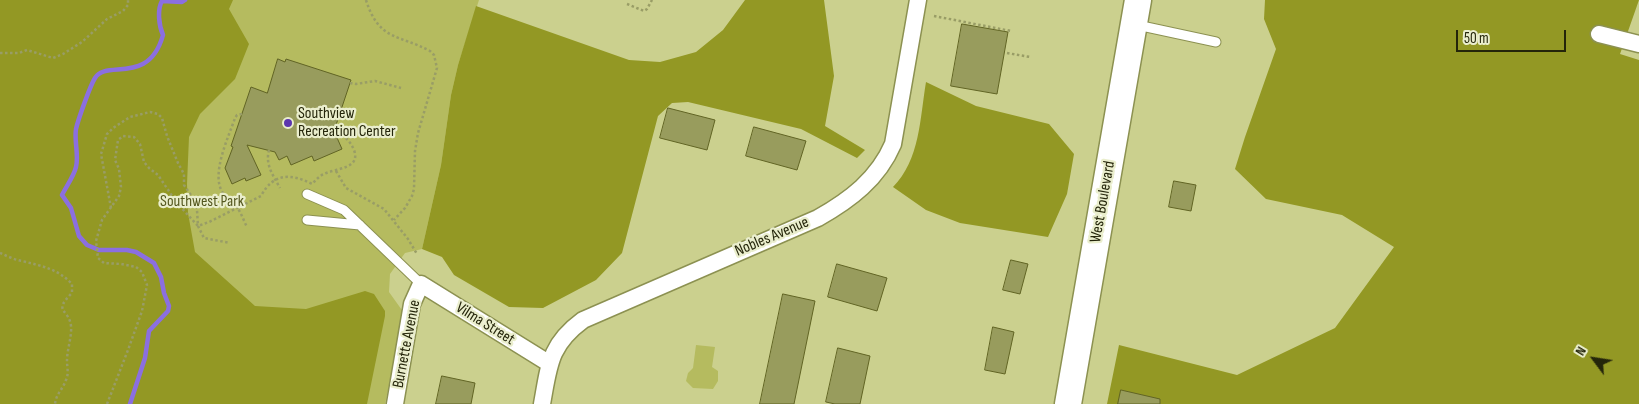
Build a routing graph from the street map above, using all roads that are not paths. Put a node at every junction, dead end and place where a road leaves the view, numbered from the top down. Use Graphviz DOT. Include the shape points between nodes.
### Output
graph roads {
  1 [pos="918,0"];
  2 [pos="1136,12"];
  3 [pos="1599,34"];
  4 [pos="1216,42"];
  5 [pos="1639,44"];
  6 [pos="307,194"];
  7 [pos="307,220"];
  8 [pos="360,225"];
  9 [pos="421,284"];
  10 [pos="550,364"];
  11 [pos="395,404"];
  12 [pos="542,404"];
  13 [pos="1068,404"];
  1 -- 10 [label="street, Nobles Avenue" via="893,144 876,175 858,192 818,218 582,320 558,343"];
  2 -- 4 [label="lane"];
  2 -- 13 [label="main road, West Boulevard"];
  3 -- 5 [label="street"];
  6 -- 8 [label="lane" via="344,210"];
  7 -- 8 [label="lane"];
  8 -- 9 [label="lane"];
  9 -- 10 [label="street, Vilma Street"];
  9 -- 11 [label="street, Burnette Avenue" via="412,304"];
  10 -- 12 [label="street, Nobles Avenue"];
}
